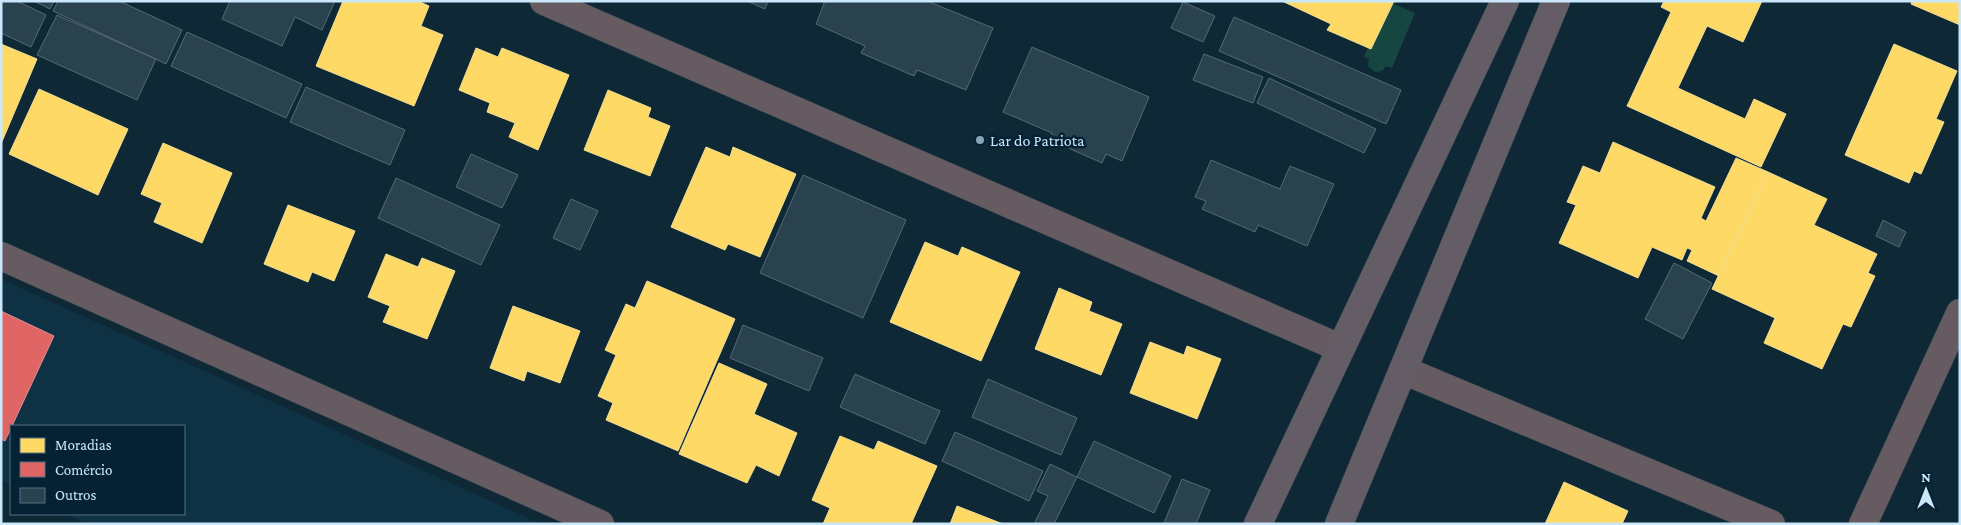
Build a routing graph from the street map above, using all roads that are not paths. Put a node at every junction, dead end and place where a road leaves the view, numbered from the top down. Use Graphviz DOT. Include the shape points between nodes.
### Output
graph roads {
  1 [pos="544,1"];
  2 [pos="1505,1"];
  3 [pos="1556,1"];
  4 [pos="1,256"];
  5 [pos="1960,312"];
  6 [pos="1340,348"];
  7 [pos="1403,370"];
  8 [pos="600,524"];
  9 [pos="1258,524"];
  10 [pos="1339,524"];
  11 [pos="1771,524"];
  12 [pos="1863,524"];
  1 -- 6 [label="street"];
  2 -- 6 [label="street"];
  3 -- 7 [label="street"];
  4 -- 8 [label="street"];
  5 -- 12 [label="street"];
  6 -- 9 [label="street"];
  7 -- 10 [label="street"];
  7 -- 11 [label="street"];
}
